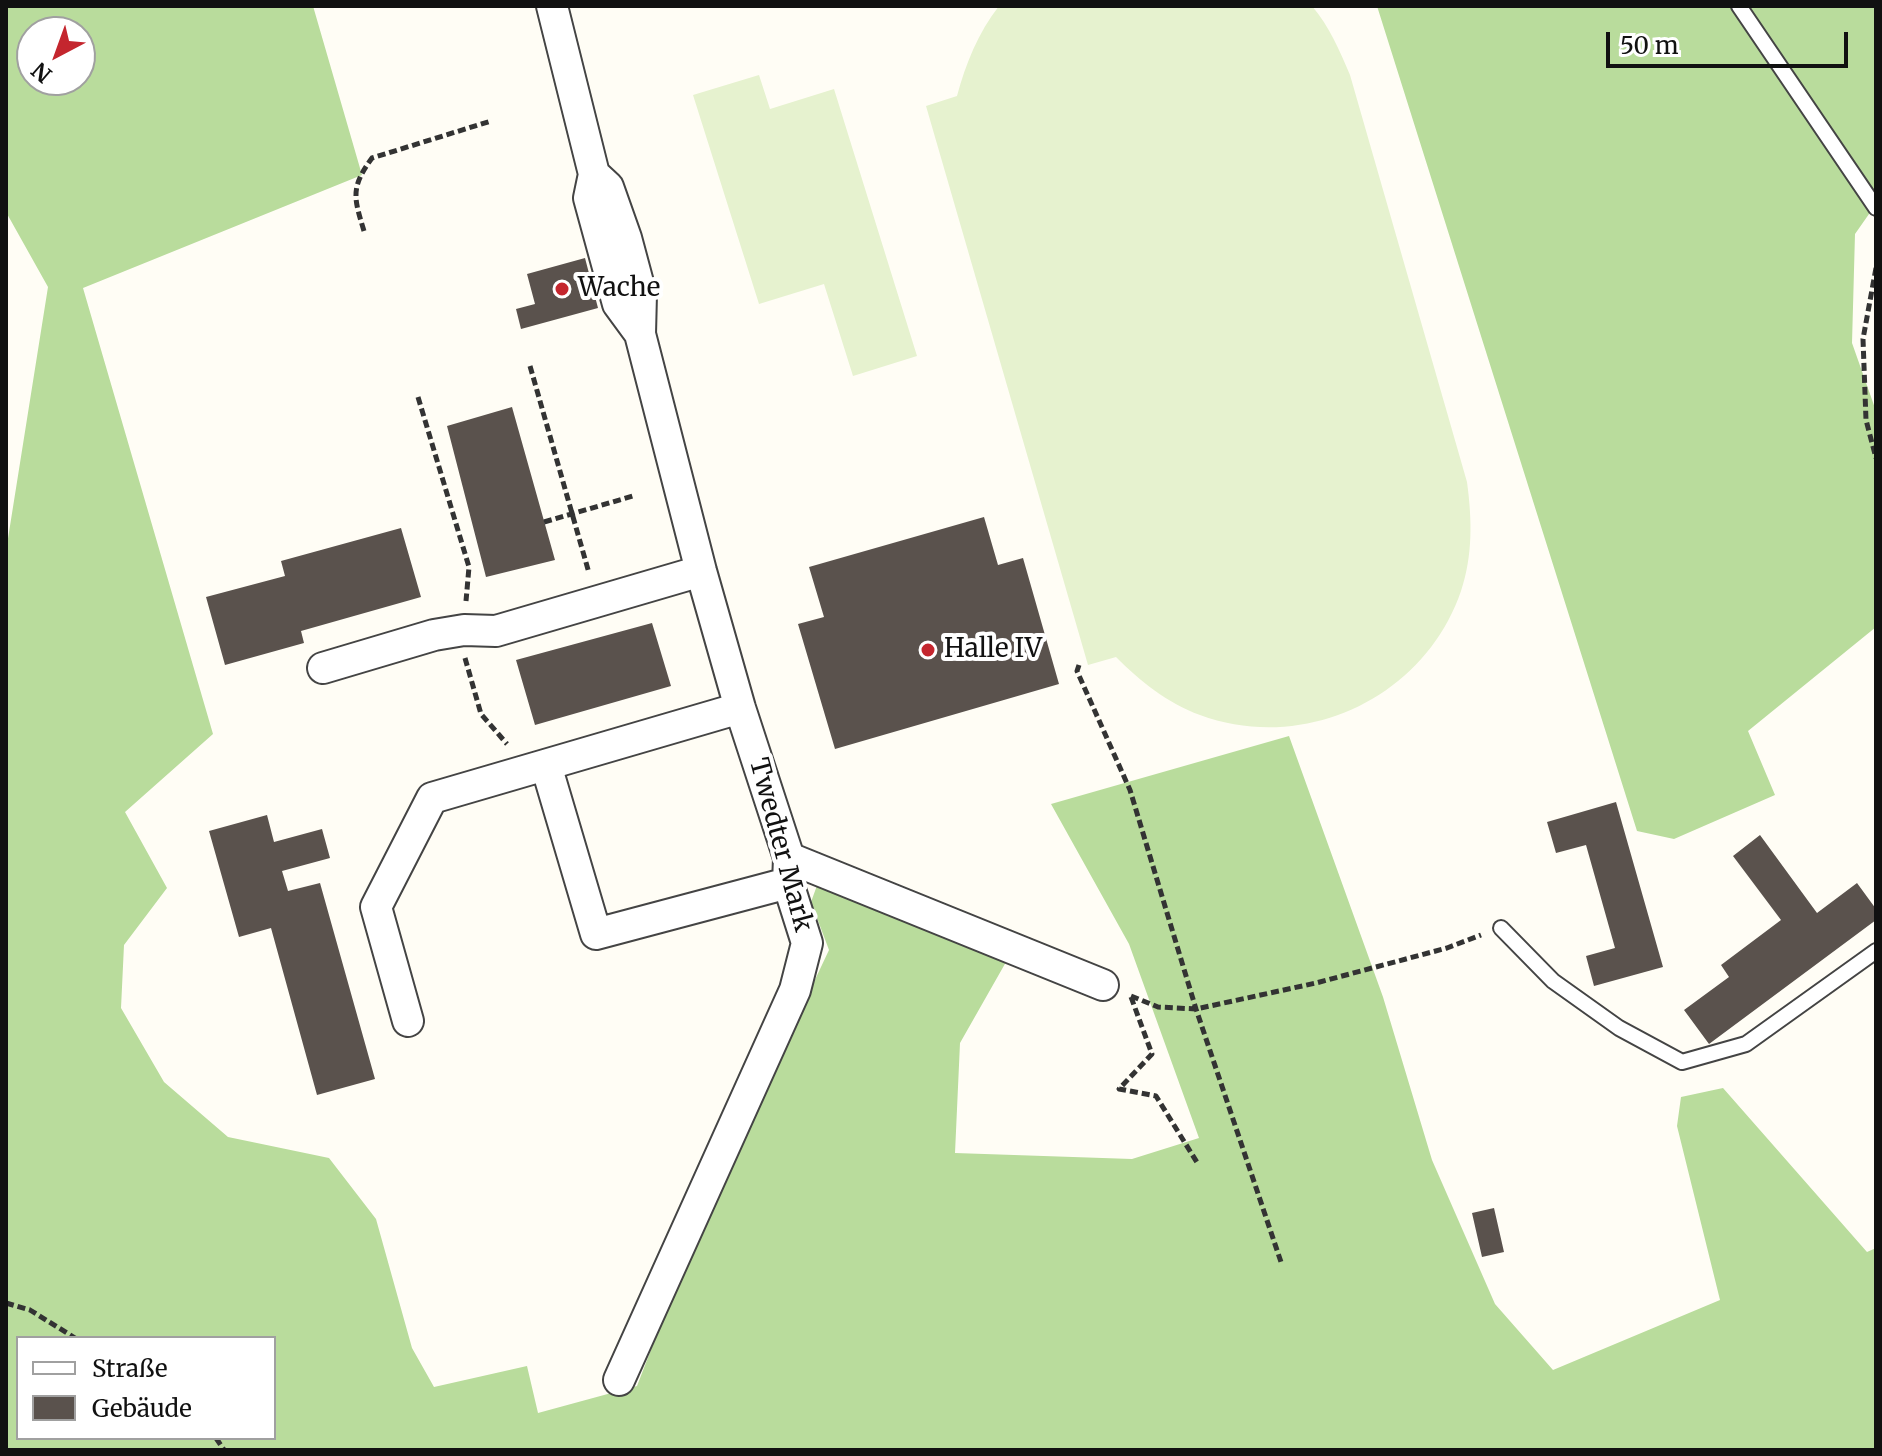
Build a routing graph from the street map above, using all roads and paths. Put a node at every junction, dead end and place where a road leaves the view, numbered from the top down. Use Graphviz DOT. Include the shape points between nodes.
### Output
graph roads {
  1 [pos="552,6"];
  2 [pos="1739,6"];
  3 [pos="491,121"];
  4 [pos="1876,208"];
  5 [pos="364,231"];
  6 [pos="1876,268"];
  7 [pos="530,366"];
  8 [pos="418,397"];
  9 [pos="1876,458"];
  10 [pos="633,496"];
  11 [pos="572,514"];
  12 [pos="544,522"];
  13 [pos="701,571"];
  14 [pos="596,601"];
  15 [pos="464,630"];
  16 [pos="1079,665"];
  17 [pos="323,668"];
  18 [pos="740,708"];
  19 [pos="535,768"];
  20 [pos="789,870"];
  21 [pos="1501,928"];
  22 [pos="1876,951"];
  23 [pos="1103,985"];
  24 [pos="1196,1009"];
  25 [pos="408,1021"];
  26 [pos="1198,1164"];
  27 [pos="1282,1265"];
  28 [pos="6,1303"];
  29 [pos="72,1336"];
  30 [pos="619,1380"];
  1 -- 13 [label="street, Twedter Mark" via="594,174 589,198 618,304 640,334"];
  2 -- 4 [label="lane"];
  3 -- 5 [label="path" via="372,158 360,174 355,199"];
  6 -- 9 [label="path" via="1863,339 1866,420"];
  7 -- 11 [label="path"];
  8 -- 15 [label="path" via="469,567"];
  10 -- 11 [label="path"];
  11 -- 12 [label="path"];
  11 -- 14 [label="path"];
  13 -- 14 [label="street"];
  13 -- 18 [label="street, Twedter Mark"];
  14 -- 15 [label="street" via="496,631"];
  15 -- 17 [label="street"];
  15 -- 19 [label="path" via="463,651 481,714 522,762"];
  16 -- 24 [label="path" via="1077,671 1130,790"];
  18 -- 19 [label="street"];
  18 -- 20 [label="street, Twedter Mark"];
  19 -- 20 [label="street" via="596,934"];
  19 -- 25 [label="street" via="432,798 376,907"];
  20 -- 23 [label="street"];
  20 -- 30 [label="street, Twedter Mark" via="807,943 795,990"];
  21 -- 22 [label="lane" via="1553,981 1619,1028 1682,1062 1746,1044"];
  21 -- 24 [label="path" via="1316,983"];
  24 -- 26 [label="path" via="1158,1007 1130,996 1152,1054 1119,1089 1156,1096"];
  24 -- 27 [label="path"];
  28 -- 29 [label="path" via="30,1310"];
}
